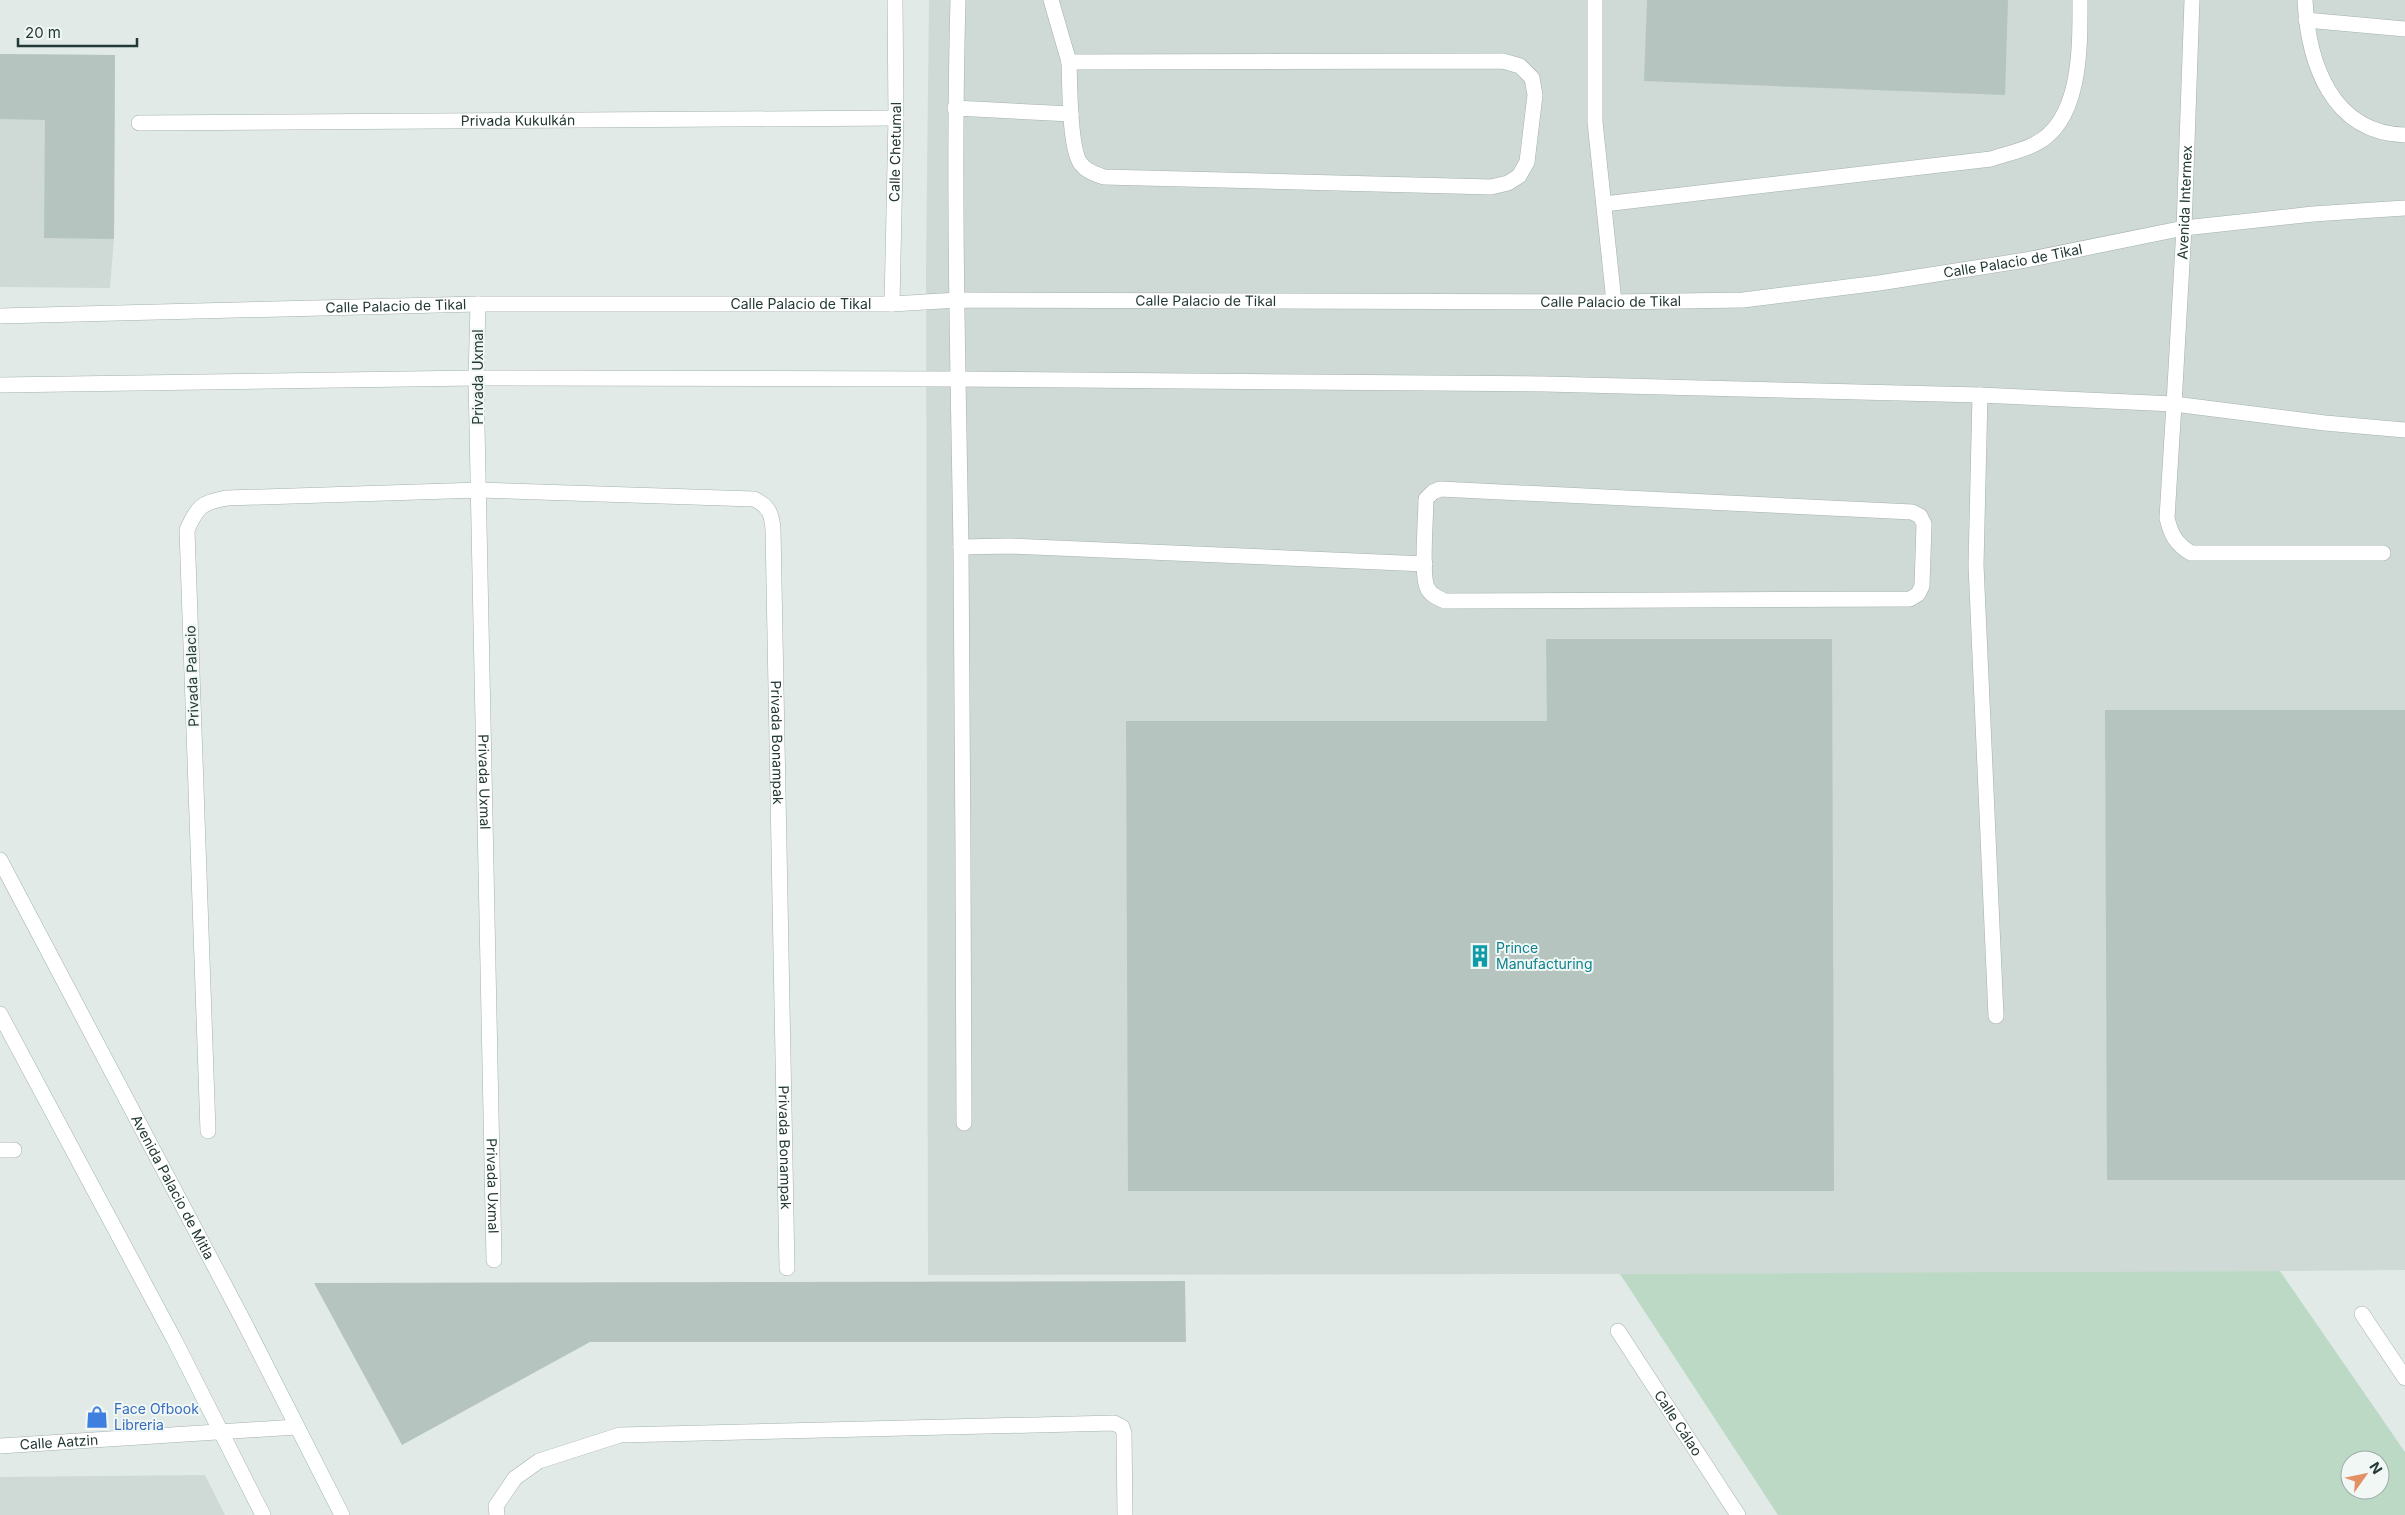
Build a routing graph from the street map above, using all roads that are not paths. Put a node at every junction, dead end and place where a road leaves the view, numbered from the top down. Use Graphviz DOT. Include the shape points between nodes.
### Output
graph roads {
  1 [pos="895,0"];
  2 [pos="958,0"];
  3 [pos="1050,0"];
  4 [pos="1594,0"];
  5 [pos="2080,0"];
  6 [pos="2192,0"];
  7 [pos="2305,0"];
  8 [pos="2306,20"];
  9 [pos="2405,29"];
  10 [pos="1069,62"];
  11 [pos="955,108"];
  12 [pos="1071,114"];
  13 [pos="896,118"];
  14 [pos="139,123"];
  15 [pos="2405,135"];
  16 [pos="1604,204"];
  17 [pos="2405,208"];
  18 [pos="2184,228"];
  19 [pos="958,300"];
  20 [pos="1614,302"];
  21 [pos="478,304"];
  22 [pos="892,304"];
  23 [pos="0,316"];
  24 [pos="476,378"];
  25 [pos="957,379"];
  26 [pos="0,384"];
  27 [pos="1980,395"];
  28 [pos="2174,404"];
  29 [pos="2405,430"];
  30 [pos="480,490"];
  31 [pos="960,547"];
  32 [pos="2383,553"];
  33 [pos="1425,564"];
  34 [pos="0,860"];
  35 [pos="0,1014"];
  36 [pos="1996,1016"];
  37 [pos="964,1124"];
  38 [pos="208,1131"];
  39 [pos="494,1260"];
  40 [pos="787,1268"];
  41 [pos="2362,1314"];
  42 [pos="1618,1331"];
  43 [pos="2405,1378"];
  44 [pos="296,1426"];
  45 [pos="220,1432"];
  46 [pos="0,1446"];
  47 [pos="263,1515"];
  48 [pos="342,1515"];
  49 [pos="497,1515"];
  50 [pos="1124,1515"];
  51 [pos="1738,1515"];
  1 -- 13 [label="street, Calle Chetumal"];
  2 -- 11 [label="street"];
  3 -- 10 [label="street"];
  4 -- 16 [label="street" via="1595,122"];
  5 -- 16 [label="street" via="2075,89 2058,125 2036,144 1991,159"];
  6 -- 18 [label="street, Avenida Intermex"];
  7 -- 8 [label="street"];
  8 -- 9 [label="street"];
  8 -- 15 [label="street" via="2321,79 2339,107 2367,127"];
  10 -- 12 [label="street"];
  10 -- 12 [label="street" via="1503,61 1520,66 1532,78 1536,95 1527,162 1519,176 1491,187 1104,177 1080,164 1074,149"];
  11 -- 12 [label="street"];
  11 -- 19 [label="street"];
  13 -- 14 [label="street, Privada Kukulkán"];
  13 -- 22 [label="street, Calle Chetumal"];
  16 -- 20 [label="street"];
  17 -- 18 [label="street, Calle Palacio de Tikal"];
  18 -- 20 [label="street, Calle Palacio de Tikal" via="2026,260 1879,283 1743,300"];
  18 -- 28 [label="street, Avenida Intermex"];
  19 -- 20 [label="street, Calle Palacio de Tikal"];
  19 -- 22 [label="street, Calle Palacio de Tikal"];
  19 -- 25 [label="street"];
  21 -- 22 [label="street, Calle Palacio de Tikal"];
  21 -- 23 [label="street, Calle Palacio de Tikal"];
  21 -- 24 [label="street, Privada Uxmal"];
  24 -- 25 [label="street"];
  24 -- 26 [label="street"];
  24 -- 30 [label="street, Privada Uxmal"];
  25 -- 27 [label="street" via="1545,384"];
  25 -- 31 [label="street"];
  27 -- 28 [label="street"];
  27 -- 36 [label="street" via="1976,565"];
  28 -- 29 [label="street"];
  28 -- 32 [label="street, Avenida Intermex" via="2167,518 2171,535 2179,546 2191,553"];
  30 -- 38 [label="street, Privada Palacio" via="227,498 207,501 190,522 187,540"];
  30 -- 39 [label="street, Privada Uxmal"];
  30 -- 40 [label="street, Privada Bonampak" via="754,499 765,504 772,516"];
  31 -- 33 [label="street" via="1010,546"];
  31 -- 37 [label="street"];
  33 -- 33 [label="street" via="1427,588 1434,596 1446,601 1910,599 1922,586 1924,524 1920,516 1912,512 1440,489 1426,499"];
  34 -- 44 [label="street, Avenida Palacio de Mitla"];
  35 -- 45 [label="street" via="175,1340"];
  41 -- 43 [label="street"];
  42 -- 51 [label="street, Calle Cálao"];
  44 -- 45 [label="street, Calle Aatzin"];
  44 -- 48 [label="street, Avenida Palacio de Mitla"];
  45 -- 46 [label="street, Calle Aatzin"];
  45 -- 47 [label="street"];
  49 -- 50 [label="street" via="496,1506 515,1478 539,1461 620,1435 1114,1423 1122,1427 1124,1433"];
}
